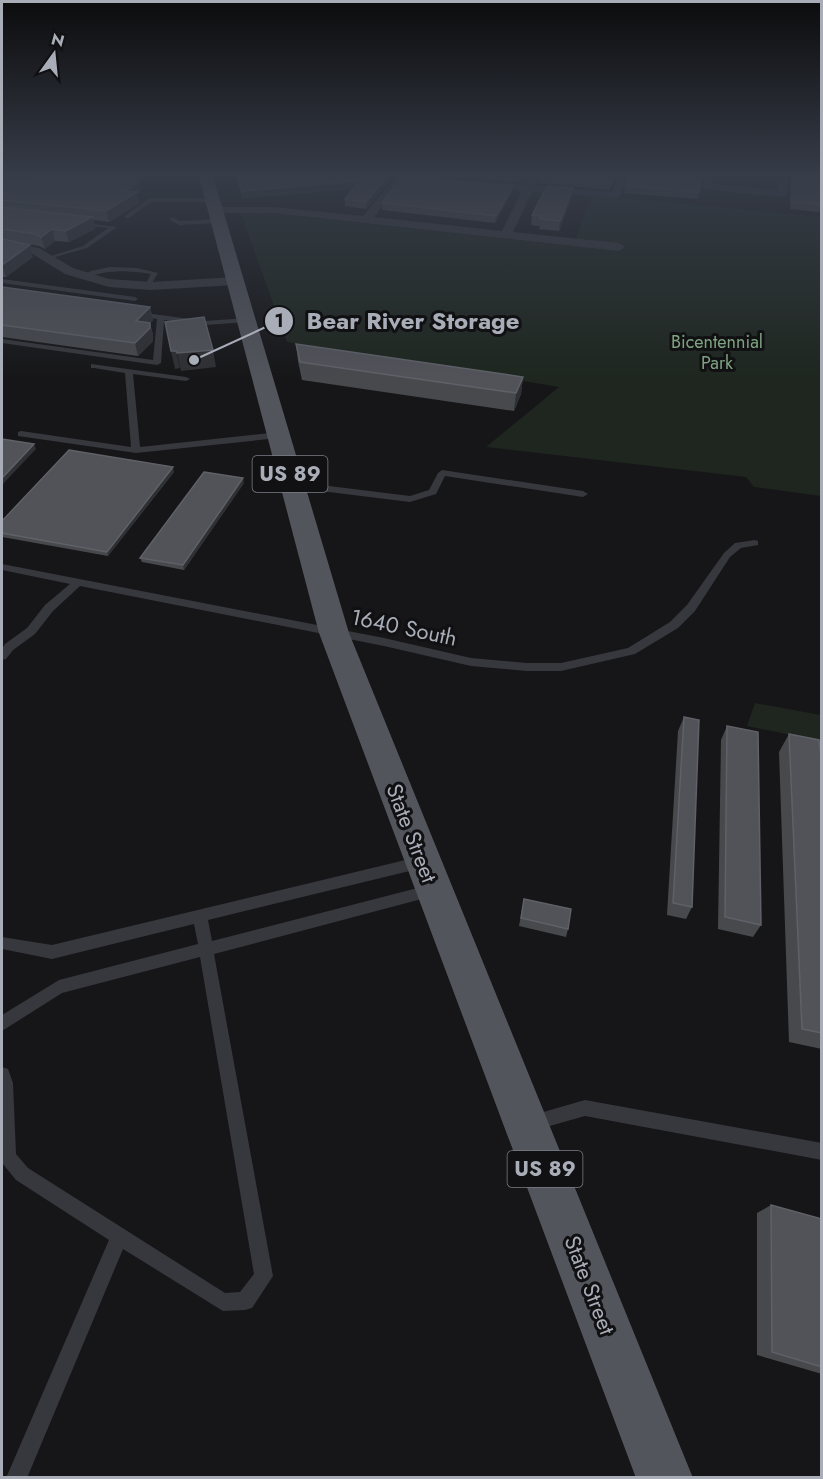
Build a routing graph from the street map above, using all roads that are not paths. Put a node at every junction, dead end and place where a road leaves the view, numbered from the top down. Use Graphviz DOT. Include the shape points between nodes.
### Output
graph roads {
  1 [pos="92,242"];
  2 [pos="225,242"];
  3 [pos="573,242"];
  4 [pos="2,244"];
  5 [pos="620,247"];
  6 [pos="50,258"];
  7 [pos="2,281"];
  8 [pos="235,281"];
  9 [pos="135,299"];
  10 [pos="127,312"];
  11 [pos="161,317"];
  12 [pos="247,321"];
  13 [pos="2,341"];
  14 [pos="94,366"];
  15 [pos="129,371"];
  16 [pos="186,380"];
  17 [pos="21,434"];
  18 [pos="279,435"];
  19 [pos="136,450"];
  20 [pos="294,489"];
  21 [pos="583,494"];
  22 [pos="755,543"];
  23 [pos="2,567"];
  24 [pos="78,582"];
  25 [pos="334,633"];
  26 [pos="2,656"];
  27 [pos="429,875"];
  28 [pos="200,916"];
  29 [pos="2,943"];
  30 [pos="206,948"];
  31 [pos="2,1024"];
  32 [pos="2,1075"];
  33 [pos="527,1124"];
  34 [pos="822,1152"];
  35 [pos="120,1236"];
  36 [pos="16,1478"];
  37 [pos="665,1478"];
  1 -- 6 [label="lane"];
  2 -- 8 [label="main road, State Street / US 89"];
  3 -- 5 [label="street"];
  4 -- 6 [label="street" via="24,247"];
  6 -- 8 [label="street" via="69,271 111,282 178,285"];
  7 -- 9 [label="lane"];
  8 -- 12 [label="main road, State Street / US 89"];
  10 -- 11 [label="lane"];
  11 -- 12 [label="lane" via="205,323"];
  11 -- 13 [label="lane" via="157,363"];
  12 -- 18 [label="main road, State Street / US 89"];
  14 -- 15 [label="lane"];
  15 -- 16 [label="lane"];
  15 -- 19 [label="lane"];
  17 -- 19 [label="lane"];
  18 -- 19 [label="lane"];
  18 -- 20 [label="main road, State Street / US 89"];
  20 -- 21 [label="lane" via="329,489 410,499 433,492 442,473"];
  20 -- 25 [label="main road, State Street / US 89"];
  22 -- 25 [label="lane, 1640 South" via="738,545 727,555 691,608 674,625 631,651 561,667 471,662"];
  23 -- 24 [label="lane, 1640 South"];
  24 -- 25 [label="lane, 1640 South"];
  24 -- 26 [label="lane"];
  25 -- 27 [label="main road, State Street / US 89"];
  27 -- 28 [label="lane"];
  27 -- 30 [label="lane"];
  27 -- 33 [label="main road, State Street / US 89"];
  28 -- 29 [label="lane" via="52,952"];
  28 -- 30 [label="lane"];
  30 -- 31 [label="lane" via="59,987"];
  30 -- 35 [label="lane" via="264,1276 245,1301 224,1302"];
  32 -- 35 [label="lane" via="8,1157 22,1174"];
  33 -- 34 [label="lane" via="585,1108"];
  33 -- 37 [label="main road, State Street / US 89"];
  35 -- 36 [label="lane"];
}
